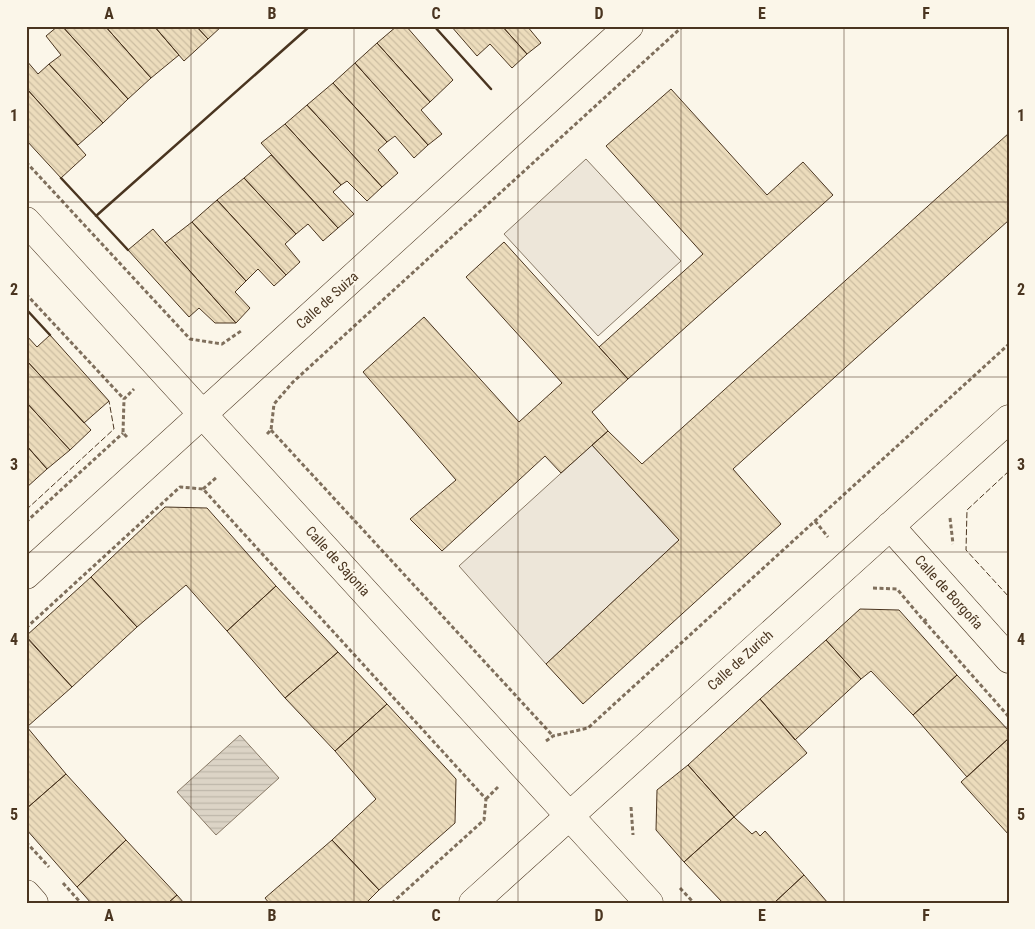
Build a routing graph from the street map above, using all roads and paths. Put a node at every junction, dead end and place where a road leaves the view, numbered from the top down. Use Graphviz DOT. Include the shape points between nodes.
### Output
graph roads {
  1 [pos="30,26"];
  2 [pos="629,26"];
  3 [pos="683,26"];
  4 [pos="26,30"];
  5 [pos="26,162"];
  6 [pos="26,221"];
  7 [pos="26,294"];
  8 [pos="245,328"];
  9 [pos="190,339"];
  10 [pos="1009,344"];
  11 [pos="159,365"];
  12 [pos="124,399"];
  13 [pos="204,413"];
  14 [pos="1009,419"];
  15 [pos="271,430"];
  16 [pos="123,433"];
  17 [pos="242,455"];
  18 [pos="151,461"];
  19 [pos="180,487"];
  20 [pos="204,489"];
  21 [pos="26,522"];
  22 [pos="890,526"];
  23 [pos="26,575"];
  24 [pos="924,621"];
  25 [pos="26,628"];
  26 [pos="1009,659"];
  27 [pos="1009,717"];
  28 [pos="553,736"];
  29 [pos="523,764"];
  30 [pos="486,799"];
  31 [pos="630,803"];
  32 [pos="570,815"];
  33 [pos="634,838"];
  34 [pos="674,881"];
  35 [pos="26,894"];
  36 [pos="34,903"];
  37 [pos="392,903"];
  38 [pos="473,903"];
  39 [pos="649,903"];
  40 [pos="694,903"];
  1 -- 4 [label="path"];
  2 -- 13 [label="street, Calle de Suiza"];
  3 -- 15 [label="path" via="293,382 274,404"];
  5 -- 9 [label="path"];
  6 -- 11 [label="street, Calle de Sajonia"];
  7 -- 12 [label="path"];
  8 -- 9 [label="path" via="222,344"];
  9 -- 11 [label="path"];
  10 -- 28 [label="path" via="588,728"];
  11 -- 12 [label="path"];
  11 -- 13 [label="street, Calle de Sajonia"];
  12 -- 16 [label="path"];
  13 -- 17 [label="street, Calle de Sajonia"];
  13 -- 18 [label="street, Calle de Suiza"];
  14 -- 22 [label="street, Calle de Zurich"];
  15 -- 17 [label="path"];
  15 -- 28 [label="path"];
  16 -- 18 [label="path"];
  16 -- 21 [label="path"];
  17 -- 20 [label="path"];
  17 -- 29 [label="street, Calle de Sajonia"];
  18 -- 19 [label="path"];
  18 -- 23 [label="street, Calle de Suiza"];
  19 -- 20 [label="path"];
  19 -- 25 [label="path"];
  20 -- 30 [label="path"];
  22 -- 26 [label="street, Calle de Borgoña"];
  22 -- 32 [label="street, Calle de Zurich"];
  24 -- 27 [label="path"];
  28 -- 29 [label="path"];
  29 -- 30 [label="path"];
  29 -- 32 [label="street, Calle de Sajonia"];
  30 -- 37 [label="path" via="484,820"];
  31 -- 33 [label="path"];
  32 -- 38 [label="street, Calle de Zurich"];
  32 -- 39 [label="street, Calle de Sajonia"];
  34 -- 40 [label="path"];
  35 -- 36 [label="street"];
}
